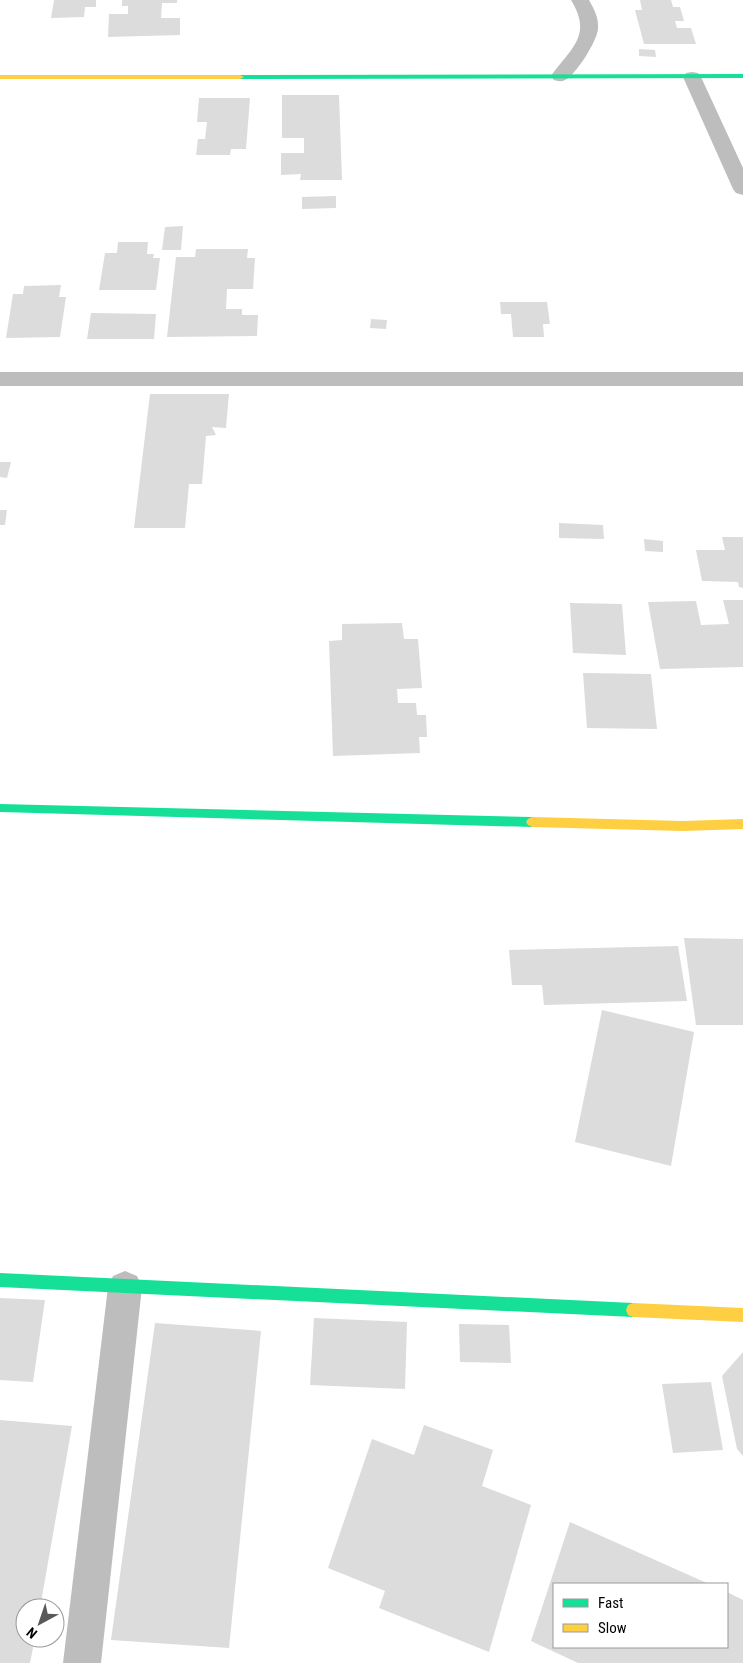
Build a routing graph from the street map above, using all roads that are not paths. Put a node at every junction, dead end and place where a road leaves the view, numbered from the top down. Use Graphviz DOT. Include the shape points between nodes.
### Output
graph roads {
  1 [pos="580,0"];
  2 [pos="560,76"];
  3 [pos="743,76"];
  4 [pos="0,77"];
  5 [pos="692,77"];
  6 [pos="743,190"];
  7 [pos="0,378"];
  8 [pos="743,379"];
  9 [pos="0,808"];
  10 [pos="743,824"];
  11 [pos="0,1280"];
  12 [pos="125,1287"];
  13 [pos="743,1315"];
  14 [pos="82,1663"];
  1 -- 2 [label="street" via="591,22 590,36"];
  2 -- 4 [label="street"];
  2 -- 5 [label="street"];
  3 -- 5 [label="street"];
  5 -- 6 [label="street"];
  7 -- 8 [label="street"];
  9 -- 10 [label="street" via="683,826"];
  11 -- 12 [label="street"];
  12 -- 13 [label="street"];
  12 -- 14 [label="street"];
}
